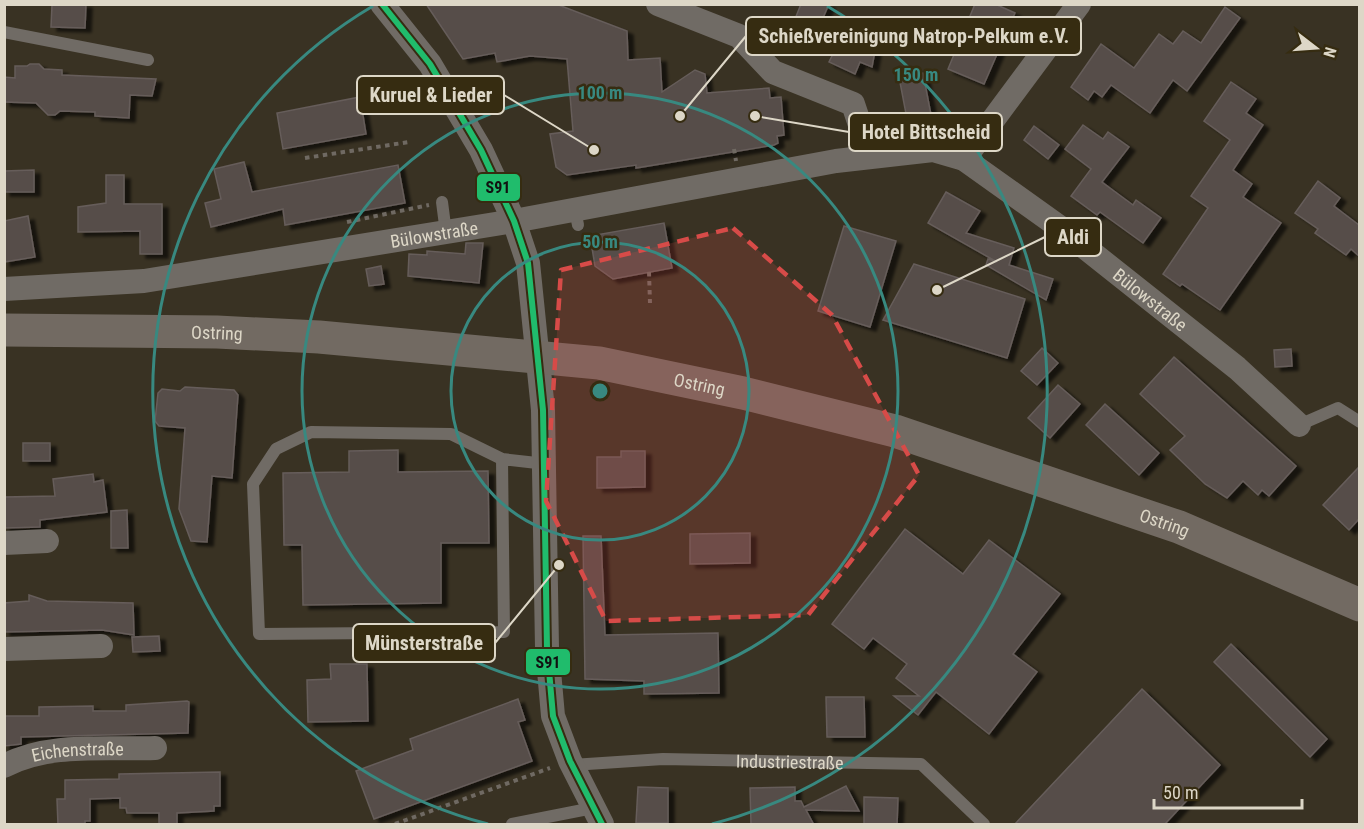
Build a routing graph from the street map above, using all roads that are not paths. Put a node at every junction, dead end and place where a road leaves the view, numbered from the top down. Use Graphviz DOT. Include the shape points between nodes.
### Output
graph roads {
  1 [pos="382,4"];
  2 [pos="658,4"];
  3 [pos="1079,4"];
  4 [pos="4,32"];
  5 [pos="148,60"];
  6 [pos="861,157"];
  7 [pos="964,159"];
  8 [pos="442,202"];
  9 [pos="514,221"];
  10 [pos="446,232"];
  11 [pos="4,289"];
  12 [pos="4,330"];
  13 [pos="539,356"];
  14 [pos="1359,422"];
  15 [pos="1299,425"];
  16 [pos="502,459"];
  17 [pos="546,464"];
  18 [pos="47,541"];
  19 [pos="4,543"];
  20 [pos="1359,605"];
  21 [pos="101,646"];
  22 [pos="4,649"];
  23 [pos="155,748"];
  24 [pos="571,763"];
  25 [pos="4,766"];
  26 [pos="597,816"];
  27 [pos="512,825"];
  28 [pos="984,825"];
  1 -- 9 [label="street" via="430,64 481,150"];
  2 -- 6 [label="street" via="739,36 773,72 853,104 862,131"];
  3 -- 7 [label="street"];
  4 -- 5 [label="lane"];
  6 -- 7 [label="street, Bülowstraße" via="933,150"];
  6 -- 9 [label="street, Bülowstraße" via="576,218"];
  7 -- 15 [label="street, Bülowstraße" via="1058,226 1201,340"];
  8 -- 10 [label="lane"];
  9 -- 10 [label="street, Bülowstraße"];
  9 -- 13 [label="street" via="528,263"];
  10 -- 11 [label="street, Bülowstraße" via="144,281"];
  12 -- 13 [label="main road, Ostring" via="217,332"];
  13 -- 17 [label="street"];
  13 -- 20 [label="main road, Ostring" via="599,363 743,393 895,431 1179,527"];
  14 -- 15 [label="lane" via="1338,408"];
  16 -- 16 [label="lane" via="504,632 259,634 253,484 276,449 311,432 451,434"];
  16 -- 17 [label="lane"];
  17 -- 24 [label="street" via="549,680 553,716"];
  18 -- 19 [label="street"];
  21 -- 22 [label="street"];
  23 -- 25 [label="street, Eichenstraße" via="46,751"];
  24 -- 26 [label="street"];
  24 -- 28 [label="lane, Industriestraße" via="663,759 921,764"];
  26 -- 27 [label="lane"];
}
